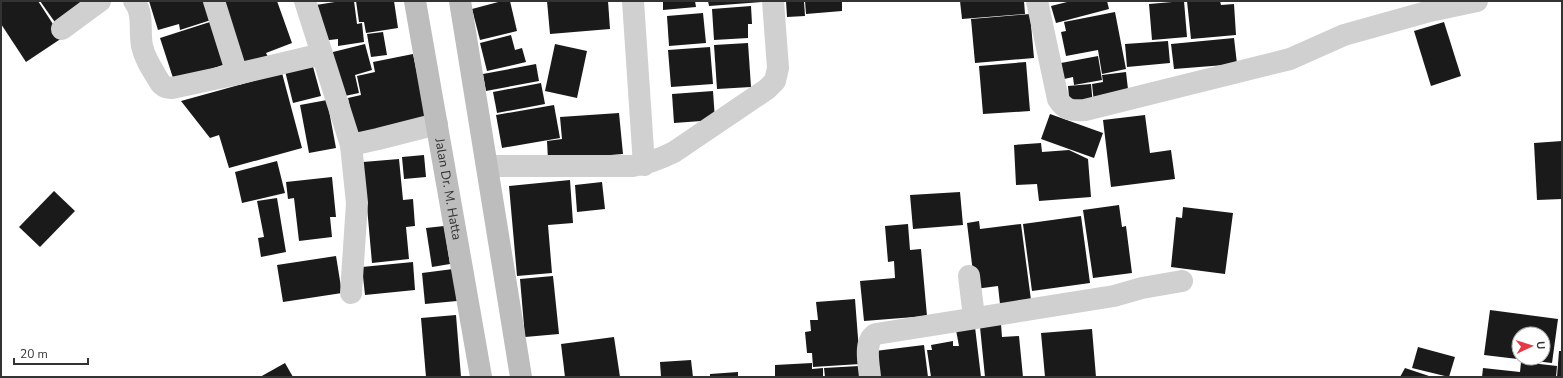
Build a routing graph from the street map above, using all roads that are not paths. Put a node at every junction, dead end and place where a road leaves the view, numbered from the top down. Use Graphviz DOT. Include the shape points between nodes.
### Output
graph roads {
  1 [pos="100,1"];
  2 [pos="134,1"];
  3 [pos="214,1"];
  4 [pos="305,1"];
  5 [pos="415,1"];
  6 [pos="460,1"];
  7 [pos="633,1"];
  8 [pos="773,1"];
  9 [pos="1037,1"];
  10 [pos="1477,1"];
  11 [pos="62,30"];
  12 [pos="322,54"];
  13 [pos="237,74"];
  14 [pos="438,124"];
  15 [pos="351,145"];
  16 [pos="644,165"];
  17 [pos="487,166"];
  18 [pos="969,276"];
  19 [pos="1182,281"];
  20 [pos="351,294"];
  21 [pos="974,317"];
  22 [pos="481,377"];
  23 [pos="521,377"];
  24 [pos="870,377"];
  1 -- 11 [label="street"];
  2 -- 13 [label="street" via="139,7 145,55 165,87 172,88"];
  3 -- 13 [label="street"];
  4 -- 12 [label="street"];
  5 -- 14 [label="main road, Jalan Dr. M. Hatta"];
  6 -- 17 [label="main road"];
  7 -- 16 [label="street"];
  8 -- 16 [label="street" via="778,68 772,86 674,152"];
  9 -- 10 [label="street" via="1058,99 1066,109 1074,111 1290,59 1344,35"];
  12 -- 13 [label="street"];
  12 -- 15 [label="street"];
  14 -- 15 [label="street"];
  14 -- 22 [label="main road, Jalan Dr. M. Hatta"];
  15 -- 20 [label="street" via="356,204"];
  16 -- 17 [label="street"];
  17 -- 23 [label="main road"];
  18 -- 21 [label="street"];
  19 -- 21 [label="street" via="1114,296"];
  21 -- 24 [label="street" via="872,336 868,346"];
}
